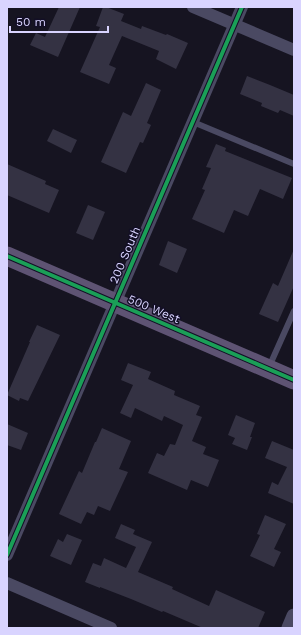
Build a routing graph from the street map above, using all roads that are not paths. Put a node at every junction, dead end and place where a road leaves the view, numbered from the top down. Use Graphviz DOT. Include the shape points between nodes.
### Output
graph roads {
  1 [pos="193,7"];
  2 [pos="242,7"];
  3 [pos="234,25"];
  4 [pos="294,50"];
  5 [pos="193,122"];
  6 [pos="294,164"];
  7 [pos="7,256"];
  8 [pos="115,302"];
  9 [pos="294,311"];
  10 [pos="269,369"];
  11 [pos="294,380"];
  12 [pos="7,554"];
  13 [pos="7,583"];
  14 [pos="294,616"];
  15 [pos="111,628"];
  16 [pos="289,628"];
  1 -- 3 [label="street"];
  2 -- 3 [label="street, 200 South"];
  3 -- 4 [label="street"];
  3 -- 5 [label="street, 200 South"];
  5 -- 6 [label="lane"];
  5 -- 8 [label="street, 200 South"];
  7 -- 8 [label="main road, 500 West"];
  8 -- 10 [label="main road, 500 West"];
  8 -- 12 [label="street, 200 South"];
  9 -- 10 [label="lane"];
  10 -- 11 [label="main road, 500 West"];
  13 -- 15 [label="street"];
  14 -- 16 [label="street"];
}
